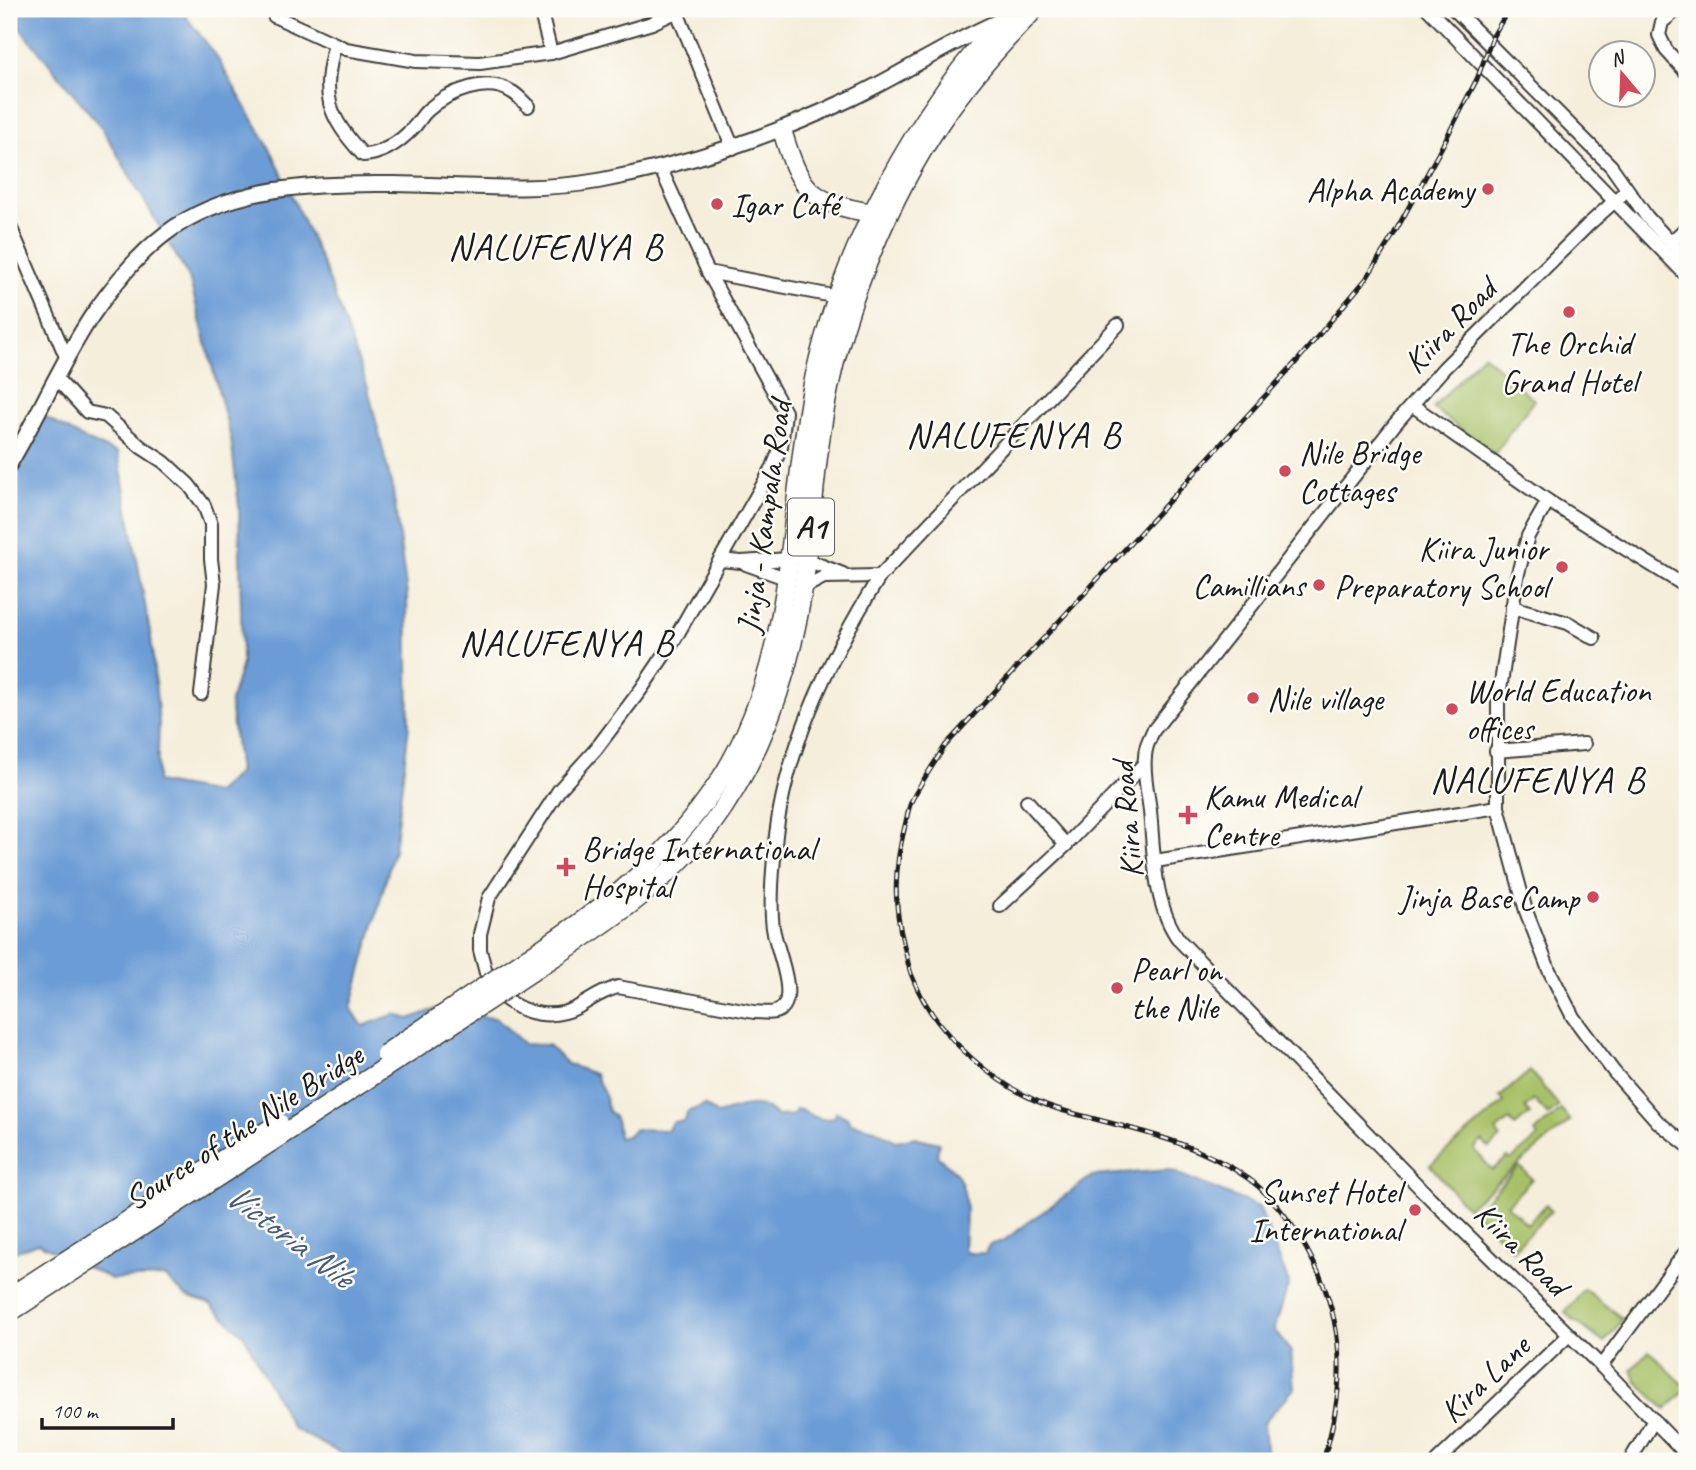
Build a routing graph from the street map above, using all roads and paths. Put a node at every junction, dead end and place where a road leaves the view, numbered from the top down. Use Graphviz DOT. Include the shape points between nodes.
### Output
graph roads {
  1 [pos="540,9"];
  2 [pos="1035,9"];
  3 [pos="1428,9"];
  4 [pos="1454,9"];
  5 [pos="1678,9"];
  6 [pos="679,10"];
  7 [pos="1007,14"];
  8 [pos="274,16"];
  9 [pos="335,44"];
  10 [pos="551,53"];
  11 [pos="1687,73"];
  12 [pos="528,106"];
  13 [pos="782,130"];
  14 [pos="733,148"];
  15 [pos="660,167"];
  16 [pos="1627,190"];
  17 [pos="1615,201"];
  18 [pos="873,213"];
  19 [pos="9,224"];
  20 [pos="1687,227"];
  21 [pos="1670,243"];
  22 [pos="1687,260"];
  23 [pos="708,272"];
  24 [pos="1687,276"];
  25 [pos="838,297"];
  26 [pos="1118,325"];
  27 [pos="67,359"];
  28 [pos="57,379"];
  29 [pos="1412,405"];
  30 [pos="9,465"];
  31 [pos="1548,500"];
  32 [pos="720,560"];
  33 [pos="798,560"];
  34 [pos="741,562"];
  35 [pos="880,576"];
  36 [pos="851,577"];
  37 [pos="796,584"];
  38 [pos="1687,587"];
  39 [pos="1512,607"];
  40 [pos="1594,638"];
  41 [pos="201,694"];
  42 [pos="1584,744"];
  43 [pos="1496,751"];
  44 [pos="1144,764"];
  45 [pos="1027,801"];
  46 [pos="1498,807"];
  47 [pos="1066,845"];
  48 [pos="1155,861"];
  49 [pos="1000,906"];
  50 [pos="500,983"];
  51 [pos="1687,1145"];
  52 [pos="1687,1250"];
  53 [pos="9,1297"];
  54 [pos="9,1313"];
  55 [pos="1569,1335"];
  56 [pos="1601,1366"];
  57 [pos="1654,1420"];
  58 [pos="1687,1455"];
  59 [pos="1632,1457"];
  60 [pos="1437,1461"];
  1 -- 10 [label="street"];
  2 -- 33 [label="highway, Jinja - Kampala Road / A1" via="941,121 869,262 827,397"];
  3 -- 17 [label="street"];
  4 -- 16 [label="street" via="1580,133"];
  5 -- 11 [label="street" via="1662,22 1659,35"];
  6 -- 10 [label="street" via="652,23"];
  6 -- 14 [label="street"];
  7 -- 13 [label="main road" via="855,97"];
  7 -- 18 [label="highway, Jinja - Kampala Road / A1" via="928,112"];
  8 -- 9 [label="street"];
  9 -- 10 [label="street" via="416,61 480,63"];
  9 -- 12 [label="street" via="327,86 329,105 363,155 384,150 414,128 428,110 469,88 491,85 511,91"];
  13 -- 14 [label="main road"];
  13 -- 18 [label="highway" via="797,176 806,188 824,201"];
  14 -- 15 [label="main road"];
  15 -- 23 [label="street"];
  15 -- 27 [label="main road" via="595,181 503,188 344,183 242,197 192,217 143,254 91,318"];
  16 -- 17 [label="street, Kiira Road"];
  16 -- 21 [label="street"];
  17 -- 24 [label="street"];
  17 -- 29 [label="street, Kiira Road" via="1468,342"];
  18 -- 25 [label="highway, Jinja - Kampala Road / A1"];
  19 -- 27 [label="street"];
  20 -- 21 [label="street"];
  21 -- 22 [label="street"];
  23 -- 25 [label="street"];
  23 -- 32 [label="street" via="785,412 777,457"];
  25 -- 33 [label="highway, Jinja - Kampala Road / A1" via="811,392"];
  26 -- 35 [label="street"];
  27 -- 28 [label="main road"];
  28 -- 30 [label="main road"];
  28 -- 41 [label="street" via="87,412 106,416 164,462 204,505 211,524 214,584"];
  29 -- 31 [label="street"];
  29 -- 44 [label="street, Kiira Road" via="1153,731"];
  31 -- 38 [label="street"];
  31 -- 39 [label="street" via="1528,536"];
  32 -- 34 [label="street"];
  32 -- 50 [label="street" via="695,608 642,688 559,790 489,898 480,950"];
  33 -- 34 [label="street"];
  33 -- 36 [label="street"];
  33 -- 37 [label="highway, Jinja - Kampala Road / A1"];
  34 -- 37 [label="street"];
  35 -- 36 [label="street"];
  35 -- 50 [label="street" via="853,620 809,715 783,793 774,857 773,926 787,994 783,1008 776,1013 728,1008 618,987 577,1007 543,1015 514,1006"];
  36 -- 37 [label="street"];
  37 -- 50 [label="highway, Jinja - Kampala Road / A1" via="787,668 752,761 712,824 617,916"];
  39 -- 40 [label="street" via="1568,623"];
  39 -- 43 [label="street"];
  42 -- 43 [label="street"];
  43 -- 46 [label="street"];
  44 -- 47 [label="street"];
  44 -- 48 [label="street, Kiira Road"];
  45 -- 47 [label="street"];
  46 -- 48 [label="street"];
  46 -- 51 [label="street" via="1526,911 1573,1017 1658,1122"];
  47 -- 49 [label="street"];
  48 -- 55 [label="street, Kiira Road" via="1166,917 1180,941"];
  50 -- 53 [label="highway, Source of the Nile Bridge / A1, bridge"];
  50 -- 54 [label="highway, Source of the Nile Bridge / A1, bridge"];
  52 -- 56 [label="street"];
  55 -- 56 [label="street, Kiira Road"];
  55 -- 60 [label="street, Kira Lane"];
  56 -- 57 [label="street, Kiira Road"];
  57 -- 58 [label="street, Kiira Road"];
  57 -- 59 [label="street"];
}
